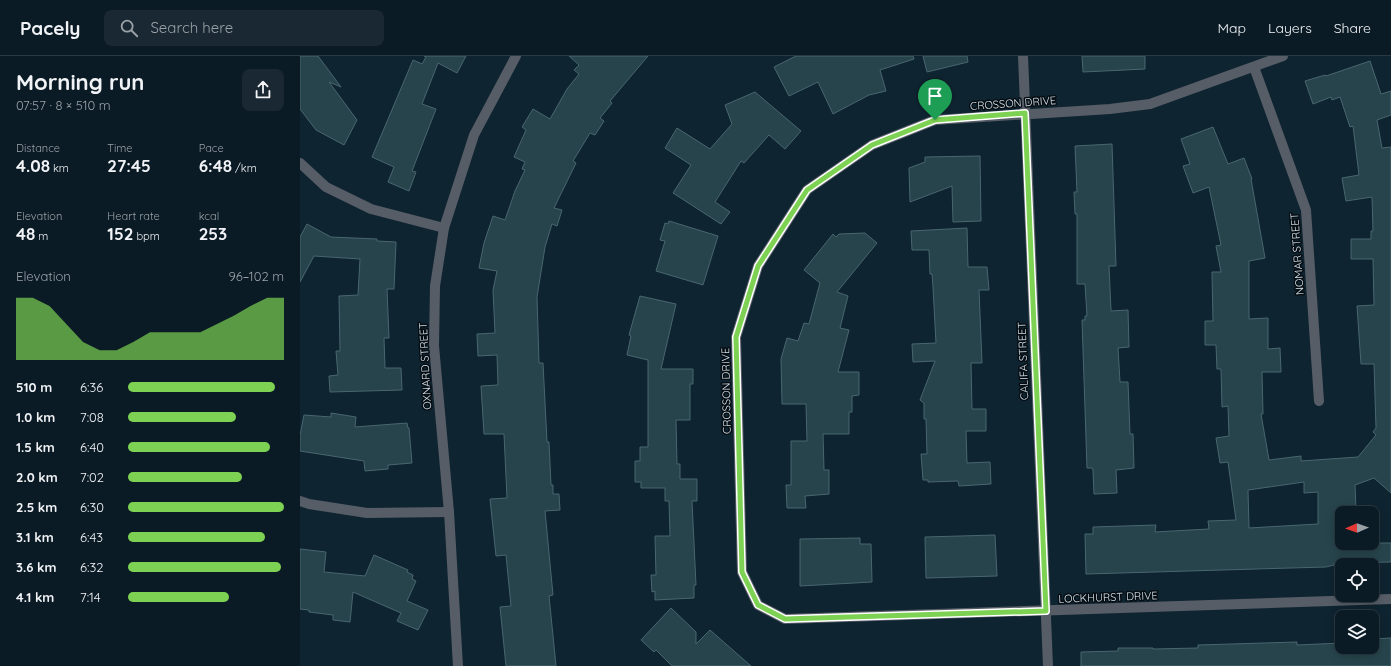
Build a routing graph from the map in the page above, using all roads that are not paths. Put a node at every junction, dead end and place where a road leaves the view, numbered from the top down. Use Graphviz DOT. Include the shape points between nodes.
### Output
graph roads {
  1 [pos="516,56"];
  2 [pos="1023,56"];
  3 [pos="1283,56"];
  4 [pos="1254,67"];
  5 [pos="1025,113"];
  6 [pos="300,163"];
  7 [pos="444,228"];
  8 [pos="1319,401"];
  9 [pos="300,501"];
  10 [pos="449,512"];
  11 [pos="1391,599"];
  12 [pos="758,605"];
  13 [pos="1046,611"];
  14 [pos="458,666"];
  15 [pos="1048,666"];
  1 -- 7 [label="street, OXNARD STREET" via="474,135"];
  2 -- 5 [label="street, CALIFA STREET"];
  3 -- 4 [label="street, CROSSON DRIVE"];
  4 -- 5 [label="street, CROSSON DRIVE" via="1150,104 1110,109"];
  4 -- 8 [label="street, NOMAR STREET" via="1306,210"];
  5 -- 12 [label="street, CROSSON DRIVE" via="935,120 872,145 807,190 758,266 736,337 742,572"];
  5 -- 13 [label="street, CALIFA STREET"];
  6 -- 7 [label="street" via="326,187 371,209"];
  7 -- 10 [label="street, OXNARD STREET" via="435,286 434,346"];
  9 -- 10 [label="street" via="367,513"];
  10 -- 14 [label="street, OXNARD STREET"];
  11 -- 13 [label="street, LOCKHURST DRIVE"];
  12 -- 13 [label="street, LOCKHURST DRIVE" via="785,619"];
  13 -- 15 [label="street, CALIFA STREET"];
}
